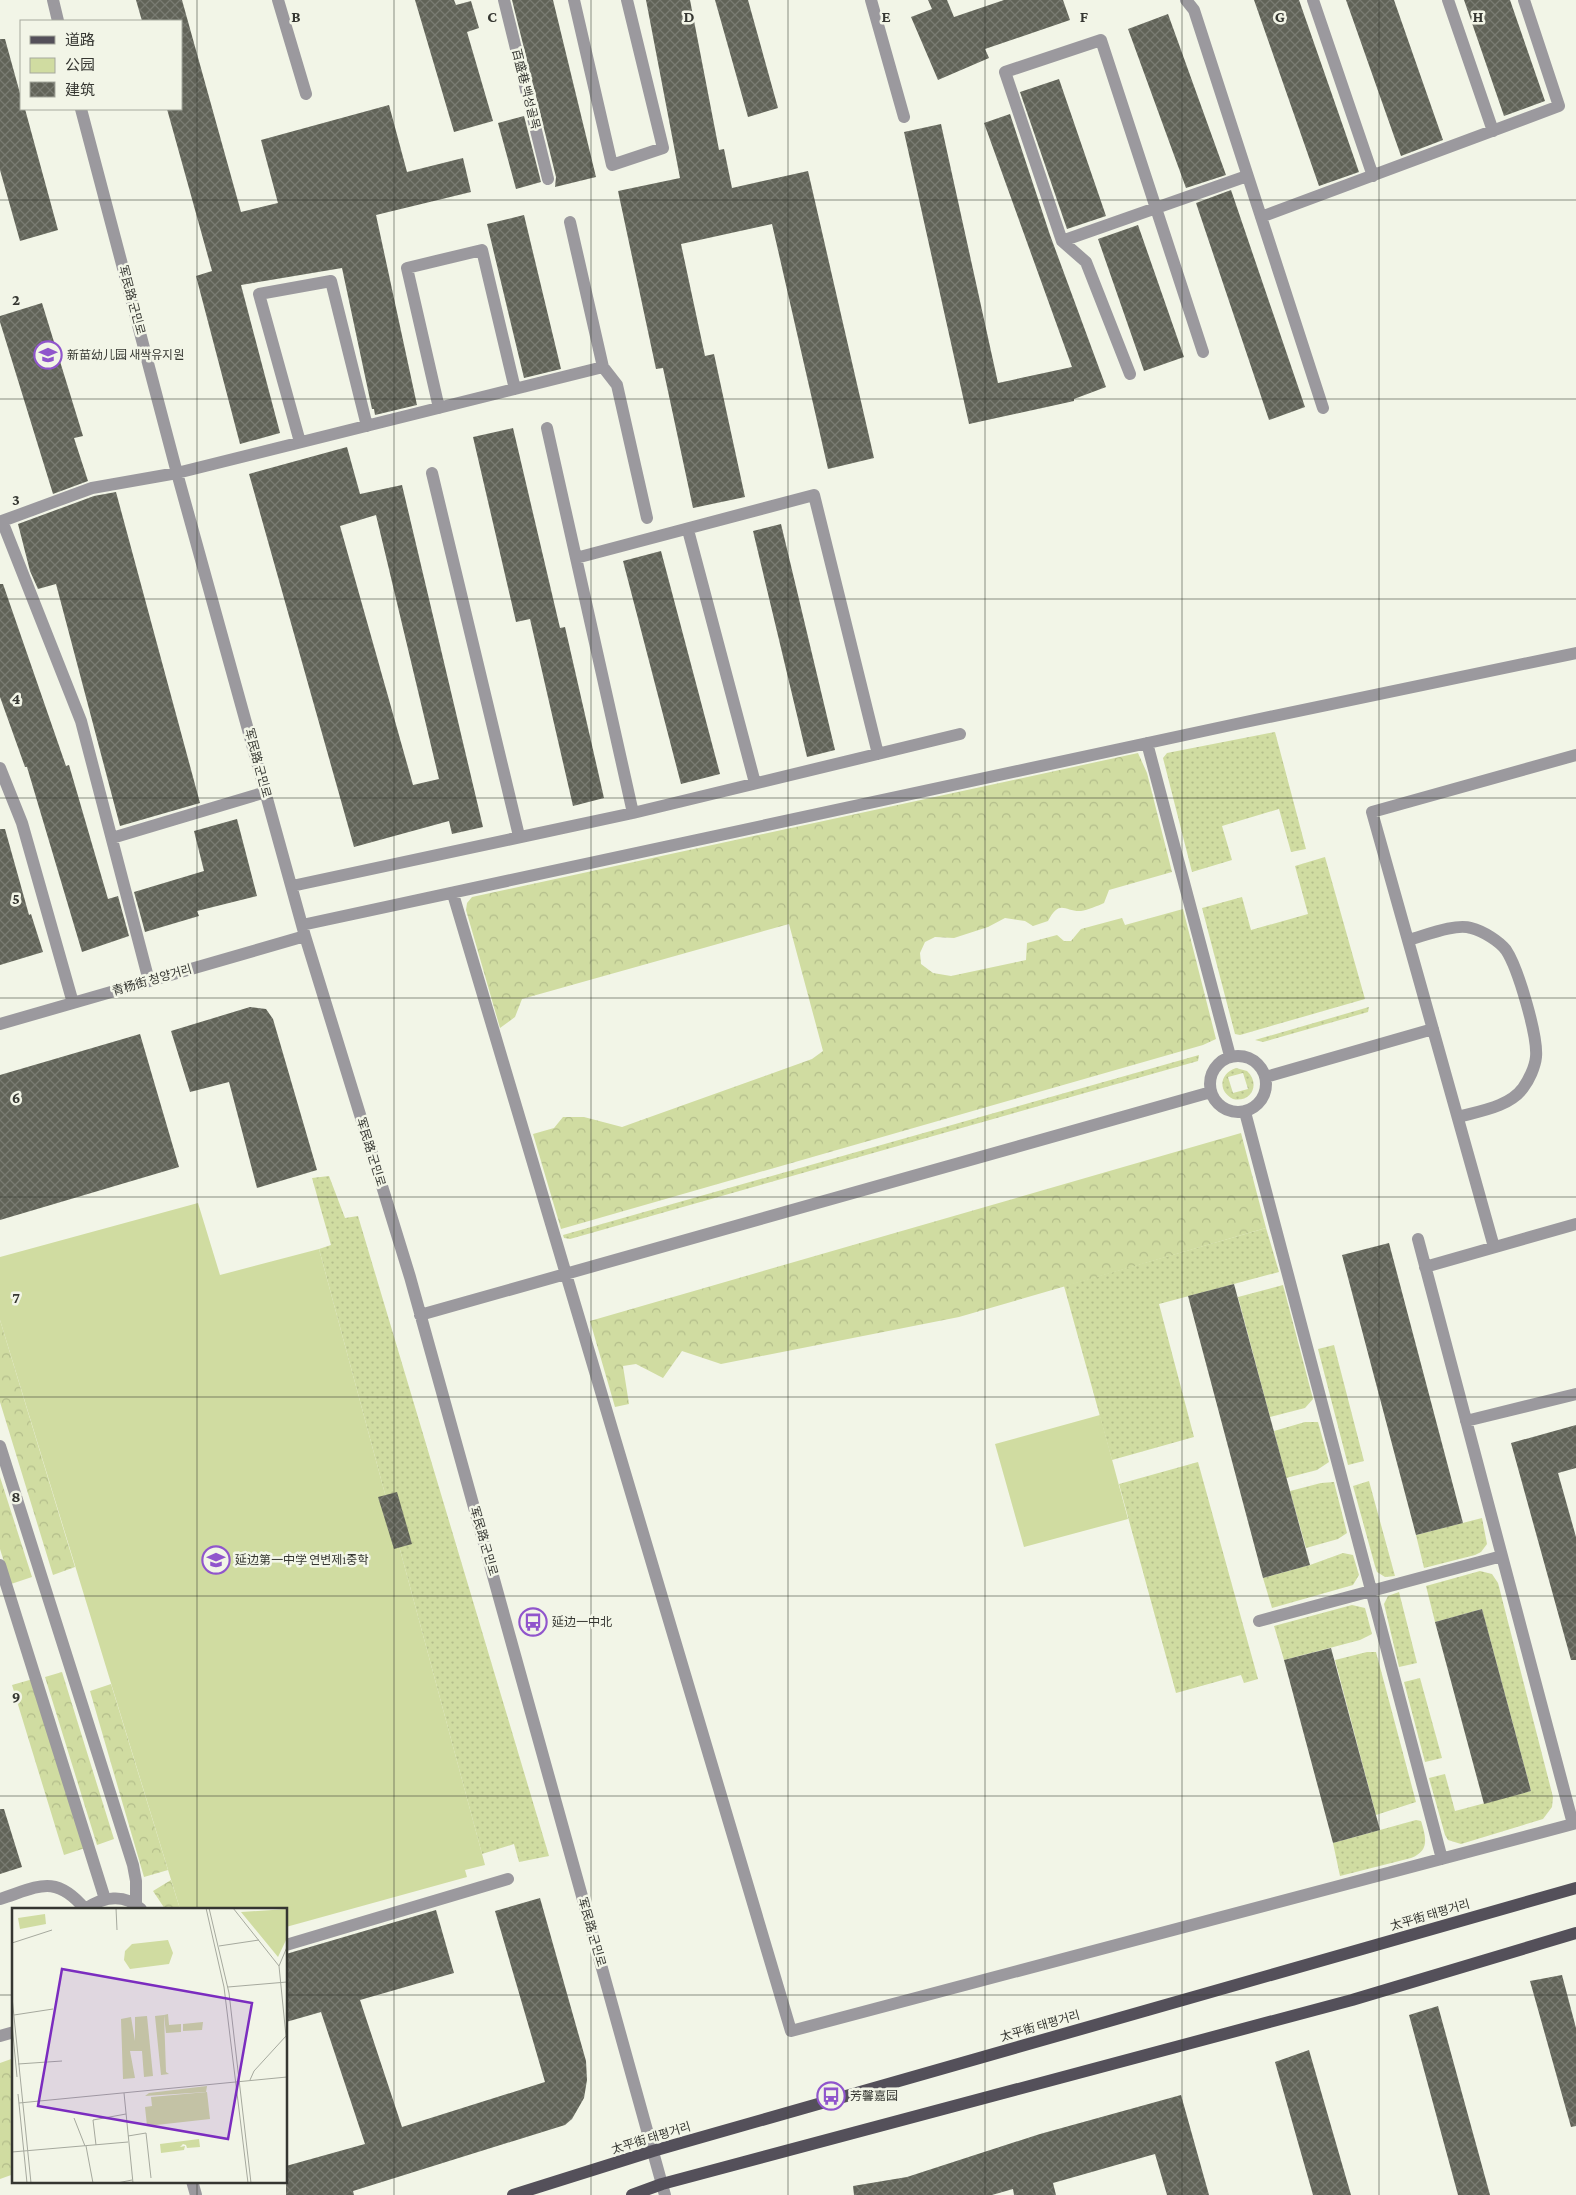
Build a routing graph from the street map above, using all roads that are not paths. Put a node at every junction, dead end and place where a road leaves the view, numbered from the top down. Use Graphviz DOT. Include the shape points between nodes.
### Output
graph roads {
  1 [pos="52,0"];
  2 [pos="278,0"];
  3 [pos="504,0"];
  4 [pos="574,0"];
  5 [pos="627,0"];
  6 [pos="871,0"];
  7 [pos="1186,0"];
  8 [pos="1313,0"];
  9 [pos="1448,0"];
  10 [pos="1524,0"];
  11 [pos="58,20"];
  12 [pos="306,94"];
  13 [pos="81,110"];
  14 [pos="904,117"];
  15 [pos="1493,131"];
  16 [pos="1247,176"];
  17 [pos="1373,176"];
  18 [pos="548,179"];
  19 [pos="1156,208"];
  20 [pos="1261,217"];
  21 [pos="570,222"];
  22 [pos="1062,241"];
  23 [pos="1203,352"];
  24 [pos="602,367"];
  25 [pos="1130,374"];
  26 [pos="515,389"];
  27 [pos="439,408"];
  28 [pos="1323,408"];
  29 [pos="367,426"];
  30 [pos="547,428"];
  31 [pos="300,442"];
  32 [pos="432,472"];
  33 [pos="177,473"];
  34 [pos="647,518"];
  35 [pos="688,530"];
  36 [pos="576,558"];
  37 [pos="1576,653"];
  38 [pos="960,734"];
  39 [pos="1147,743"];
  40 [pos="878,754"];
  41 [pos="1576,755"];
  42 [pos="0,768"];
  43 [pos="755,784"];
  44 [pos="266,792"];
  45 [pos="633,813"];
  46 [pos="519,836"];
  47 [pos="112,838"];
  48 [pos="292,886"];
  49 [pos="453,894"];
  50 [pos="304,931"];
  51 [pos="1408,940"];
  52 [pos="149,981"];
  53 [pos="73,1003"];
  54 [pos="0,1024"];
  55 [pos="1433,1028"];
  56 [pos="1230,1056"];
  57 [pos="1266,1077"];
  58 [pos="1211,1092"];
  59 [pos="1245,1112"];
  60 [pos="1458,1117"];
  61 [pos="1576,1224"];
  62 [pos="1418,1239"];
  63 [pos="1494,1247"];
  64 [pos="1425,1267"];
  65 [pos="566,1274"];
  66 [pos="420,1315"];
  67 [pos="1576,1394"];
  68 [pos="1466,1421"];
  69 [pos="0,1446"];
  70 [pos="1502,1556"];
  71 [pos="0,1565"];
  72 [pos="1372,1591"];
  73 [pos="1259,1621"];
  74 [pos="1442,1859"];
  75 [pos="508,1879"];
  76 [pos="1576,1888"];
  77 [pos="0,1899"];
  78 [pos="105,1899"];
  79 [pos="138,1906"];
  80 [pos="84,1908"];
  81 [pos="86,1908"];
  82 [pos="1576,1933"];
  83 [pos="288,1944"];
  84 [pos="654,2151"];
  85 [pos="192,2182"];
  86 [pos="663,2190"];
  87 [pos="196,2195"];
  88 [pos="513,2195"];
  89 [pos="632,2195"];
  1 -- 11 [label="street"];
  2 -- 12 [label="street"];
  3 -- 18 [label="street, 百盛巷 백성골목"];
  4 -- 5 [label="street" via="612,165 663,148"];
  6 -- 14 [label="street"];
  7 -- 16 [label="street" via="1194,10"];
  8 -- 17 [label="street"];
  9 -- 15 [label="street"];
  10 -- 15 [label="street" via="1559,106"];
  13 -- 33 [label="street, 军民路 군민로"];
  15 -- 17 [label="street"];
  16 -- 19 [label="street"];
  16 -- 20 [label="street"];
  17 -- 20 [label="street"];
  19 -- 22 [label="street"];
  19 -- 22 [label="street" via="1101,40 1005,72"];
  19 -- 23 [label="street"];
  20 -- 28 [label="street"];
  21 -- 24 [label="street"];
  22 -- 25 [label="street" via="1086,262"];
  24 -- 26 [label="street"];
  24 -- 34 [label="street" via="617,384"];
  26 -- 27 [label="street"];
  26 -- 27 [label="street" via="482,250 407,268"];
  27 -- 29 [label="street"];
  29 -- 31 [label="street"];
  29 -- 31 [label="street" via="331,280 259,294"];
  30 -- 36 [label="street"];
  31 -- 33 [label="street"];
  32 -- 46 [label="street"];
  33 -- 44 [label="street, 军民路 군민로"];
  33 -- 47 [label="street" via="92,488 2,521 81,721"];
  35 -- 36 [label="street"];
  35 -- 40 [label="street" via="814,495"];
  35 -- 43 [label="street"];
  36 -- 45 [label="street"];
  37 -- 39 [label="street, 青杨街 청양거리"];
  38 -- 40 [label="street"];
  39 -- 49 [label="street, 青杨街 청양거리"];
  39 -- 56 [label="street"];
  40 -- 43 [label="street"];
  41 -- 51 [label="street" via="1372,812"];
  42 -- 53 [label="street" via="22,823"];
  43 -- 45 [label="street"];
  44 -- 47 [label="street"];
  44 -- 48 [label="street, 军民路 군민로"];
  45 -- 46 [label="street"];
  46 -- 48 [label="street"];
  47 -- 52 [label="street"];
  48 -- 50 [label="street, 军民路 군민로"];
  49 -- 50 [label="street, 青杨街 청양거리"];
  49 -- 65 [label="street"];
  50 -- 52 [label="street, 青杨街 청양거리"];
  50 -- 66 [label="street, 军民路 군민로"];
  51 -- 55 [label="street"];
  51 -- 60 [label="street" via="1457,927 1470,927 1491,937 1505,949 1514,966 1534,1034 1536,1056 1523,1088 1505,1102"];
  52 -- 53 [label="street, 青杨街 청양거리"];
  53 -- 54 [label="street, 青杨街 청양거리"];
  55 -- 57 [label="street"];
  55 -- 60 [label="street"];
  56 -- 57 [label="street" via="1248,1057 1262,1068"];
  56 -- 58 [label="street" via="1216,1066 1210,1083"];
  57 -- 59 [label="street" via="1267,1086 1260,1102"];
  58 -- 59 [label="street" via="1228,1111"];
  58 -- 65 [label="street"];
  59 -- 72 [label="street"];
  60 -- 63 [label="street"];
  61 -- 63 [label="street"];
  62 -- 64 [label="street"];
  63 -- 64 [label="street"];
  64 -- 68 [label="street"];
  65 -- 66 [label="street"];
  65 -- 74 [label="street" via="791,2031"];
  66 -- 84 [label="street, 军民路 군민로"];
  67 -- 68 [label="street"];
  68 -- 70 [label="street"];
  69 -- 79 [label="street" via="132,1865"];
  70 -- 72 [label="street"];
  70 -- 74 [label="street" via="1573,1824"];
  71 -- 78 [label="street"];
  72 -- 73 [label="street"];
  72 -- 74 [label="street"];
  75 -- 83 [label="street"];
  76 -- 84 [label="main road, 太平街 태평거리"];
  77 -- 80 [label="street" via="51,1885 64,1889"];
  78 -- 79 [label="street" via="124,1899"];
  78 -- 81 [label="street"];
  82 -- 86 [label="main road" via="1342,2003"];
  84 -- 86 [label="street, 军民路 군민로"];
  84 -- 88 [label="main road, 太平街 태평거리"];
  85 -- 87 [label="street"];
  86 -- 89 [label="main road"];
}
